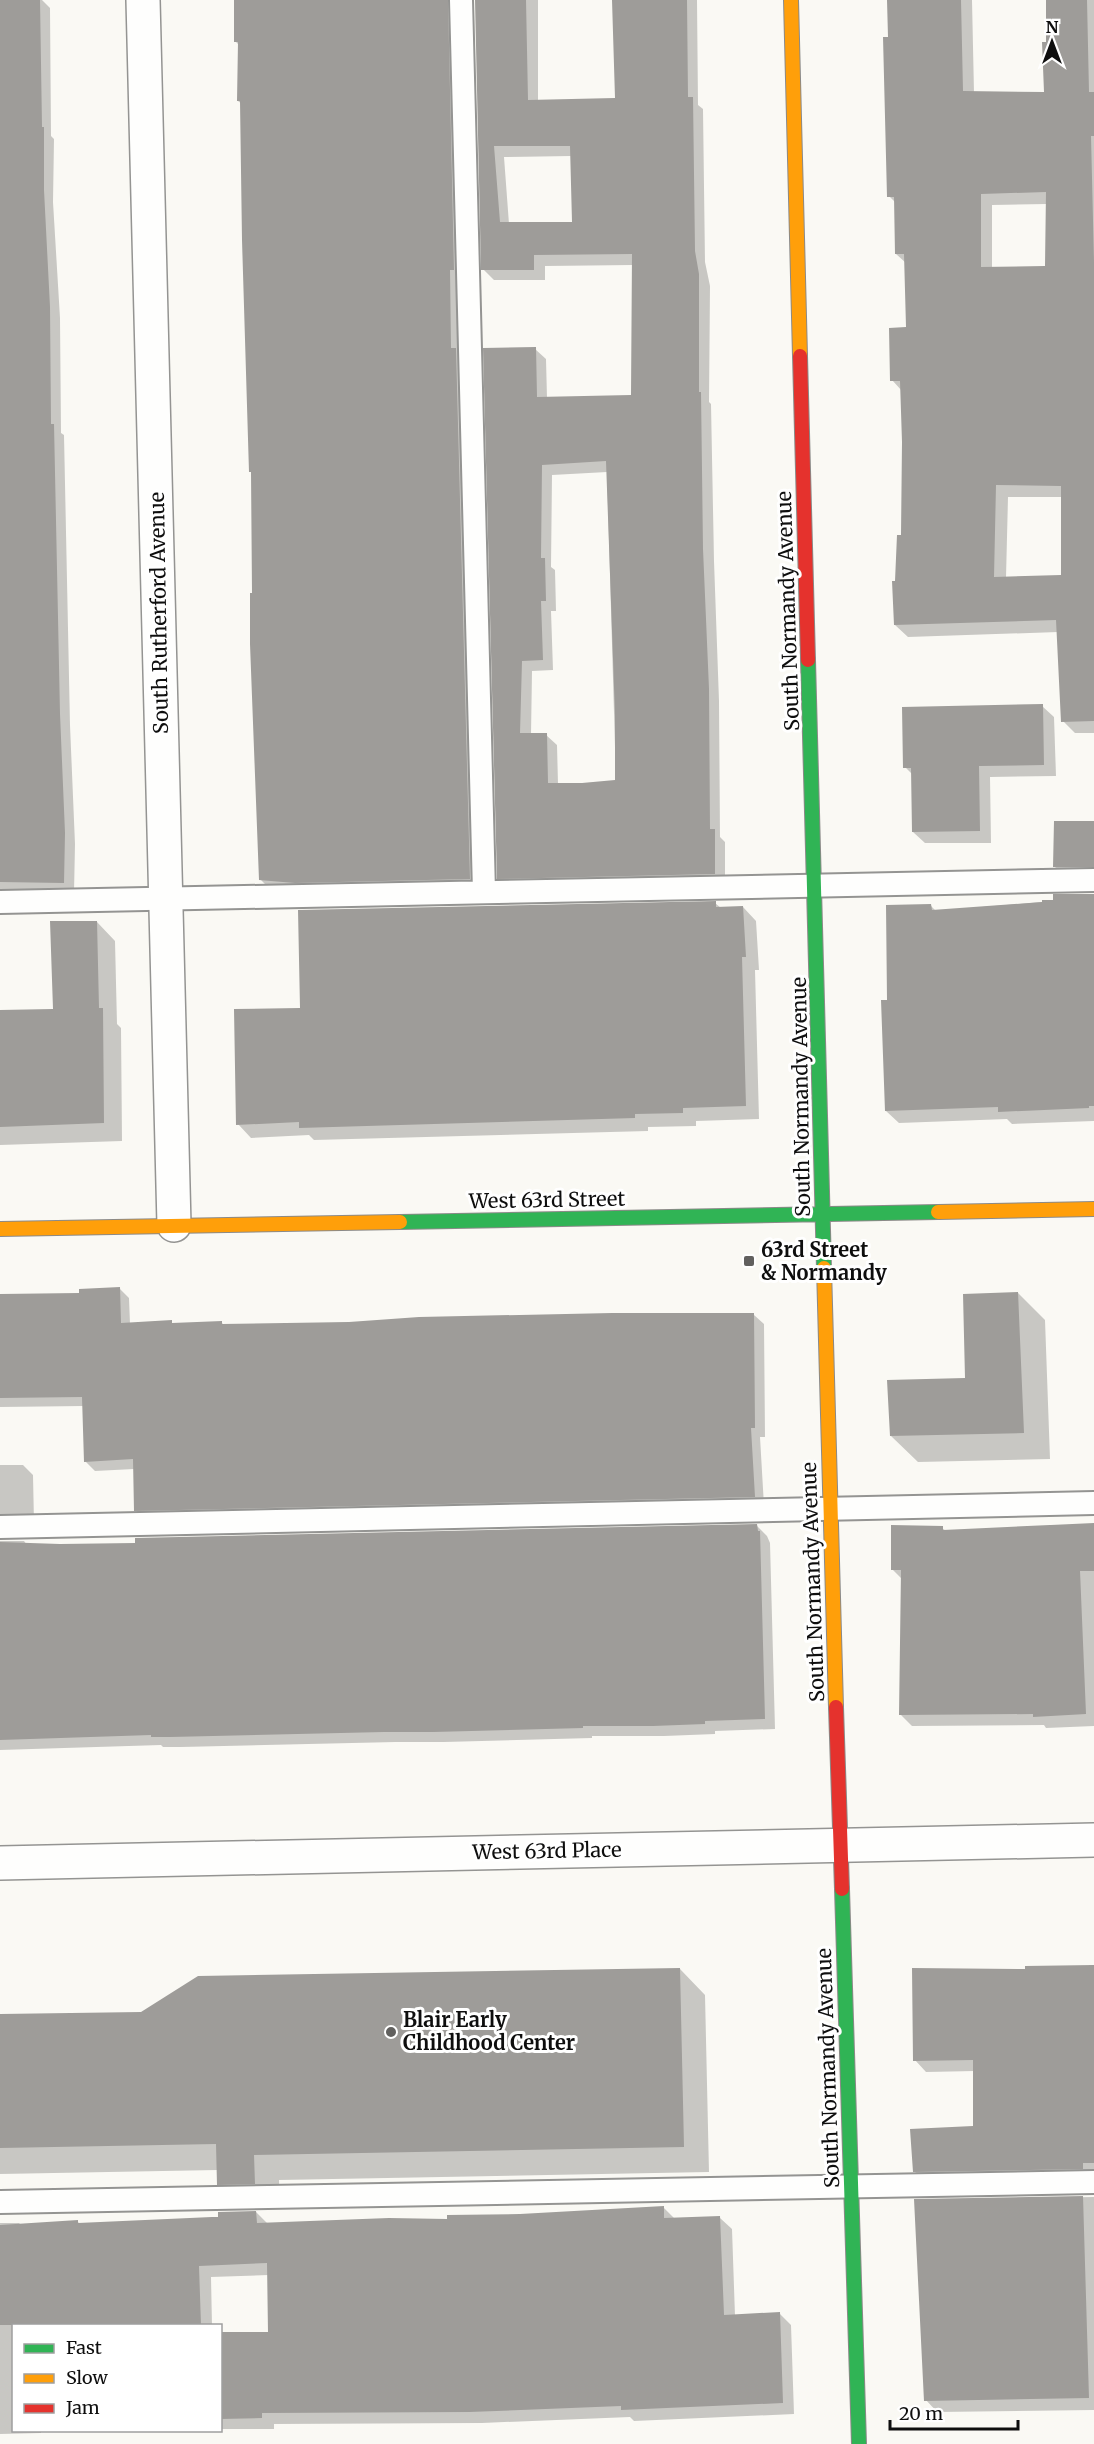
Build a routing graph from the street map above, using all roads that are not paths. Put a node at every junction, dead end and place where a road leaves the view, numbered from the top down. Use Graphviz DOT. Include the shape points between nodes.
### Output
graph roads {
  1 [pos="143,0"];
  2 [pos="461,0"];
  3 [pos="791,0"];
  4 [pos="1094,880"];
  5 [pos="815,885"];
  6 [pos="484,892"];
  7 [pos="166,900"];
  8 [pos="0,902"];
  9 [pos="1094,1209"];
  10 [pos="823,1215"];
  11 [pos="174,1225"];
  12 [pos="0,1228"];
  13 [pos="1094,1503"];
  14 [pos="830,1509"];
  15 [pos="0,1527"];
  16 [pos="1094,1840"];
  17 [pos="840,1845"];
  18 [pos="0,1863"];
  19 [pos="1094,2182"];
  20 [pos="852,2187"];
  21 [pos="0,2202"];
  22 [pos="859,2444"];
  1 -- 7 [label="street, South Rutherford Avenue"];
  2 -- 6 [label="lane"];
  3 -- 5 [label="street, South Normandy Avenue"];
  4 -- 5 [label="lane"];
  5 -- 6 [label="lane"];
  5 -- 10 [label="street, South Normandy Avenue"];
  6 -- 7 [label="lane"];
  7 -- 8 [label="lane"];
  7 -- 11 [label="street, South Rutherford Avenue"];
  9 -- 10 [label="street, West 63rd Street"];
  10 -- 11 [label="street, West 63rd Street"];
  10 -- 14 [label="street, South Normandy Avenue"];
  11 -- 12 [label="street, West 63rd Street"];
  13 -- 14 [label="lane"];
  14 -- 15 [label="lane"];
  14 -- 17 [label="street, South Normandy Avenue"];
  16 -- 17 [label="street, West 63rd Place"];
  17 -- 18 [label="street, West 63rd Place"];
  17 -- 20 [label="street, South Normandy Avenue"];
  19 -- 20 [label="lane"];
  20 -- 21 [label="lane"];
  20 -- 22 [label="street, South Normandy Avenue"];
}
